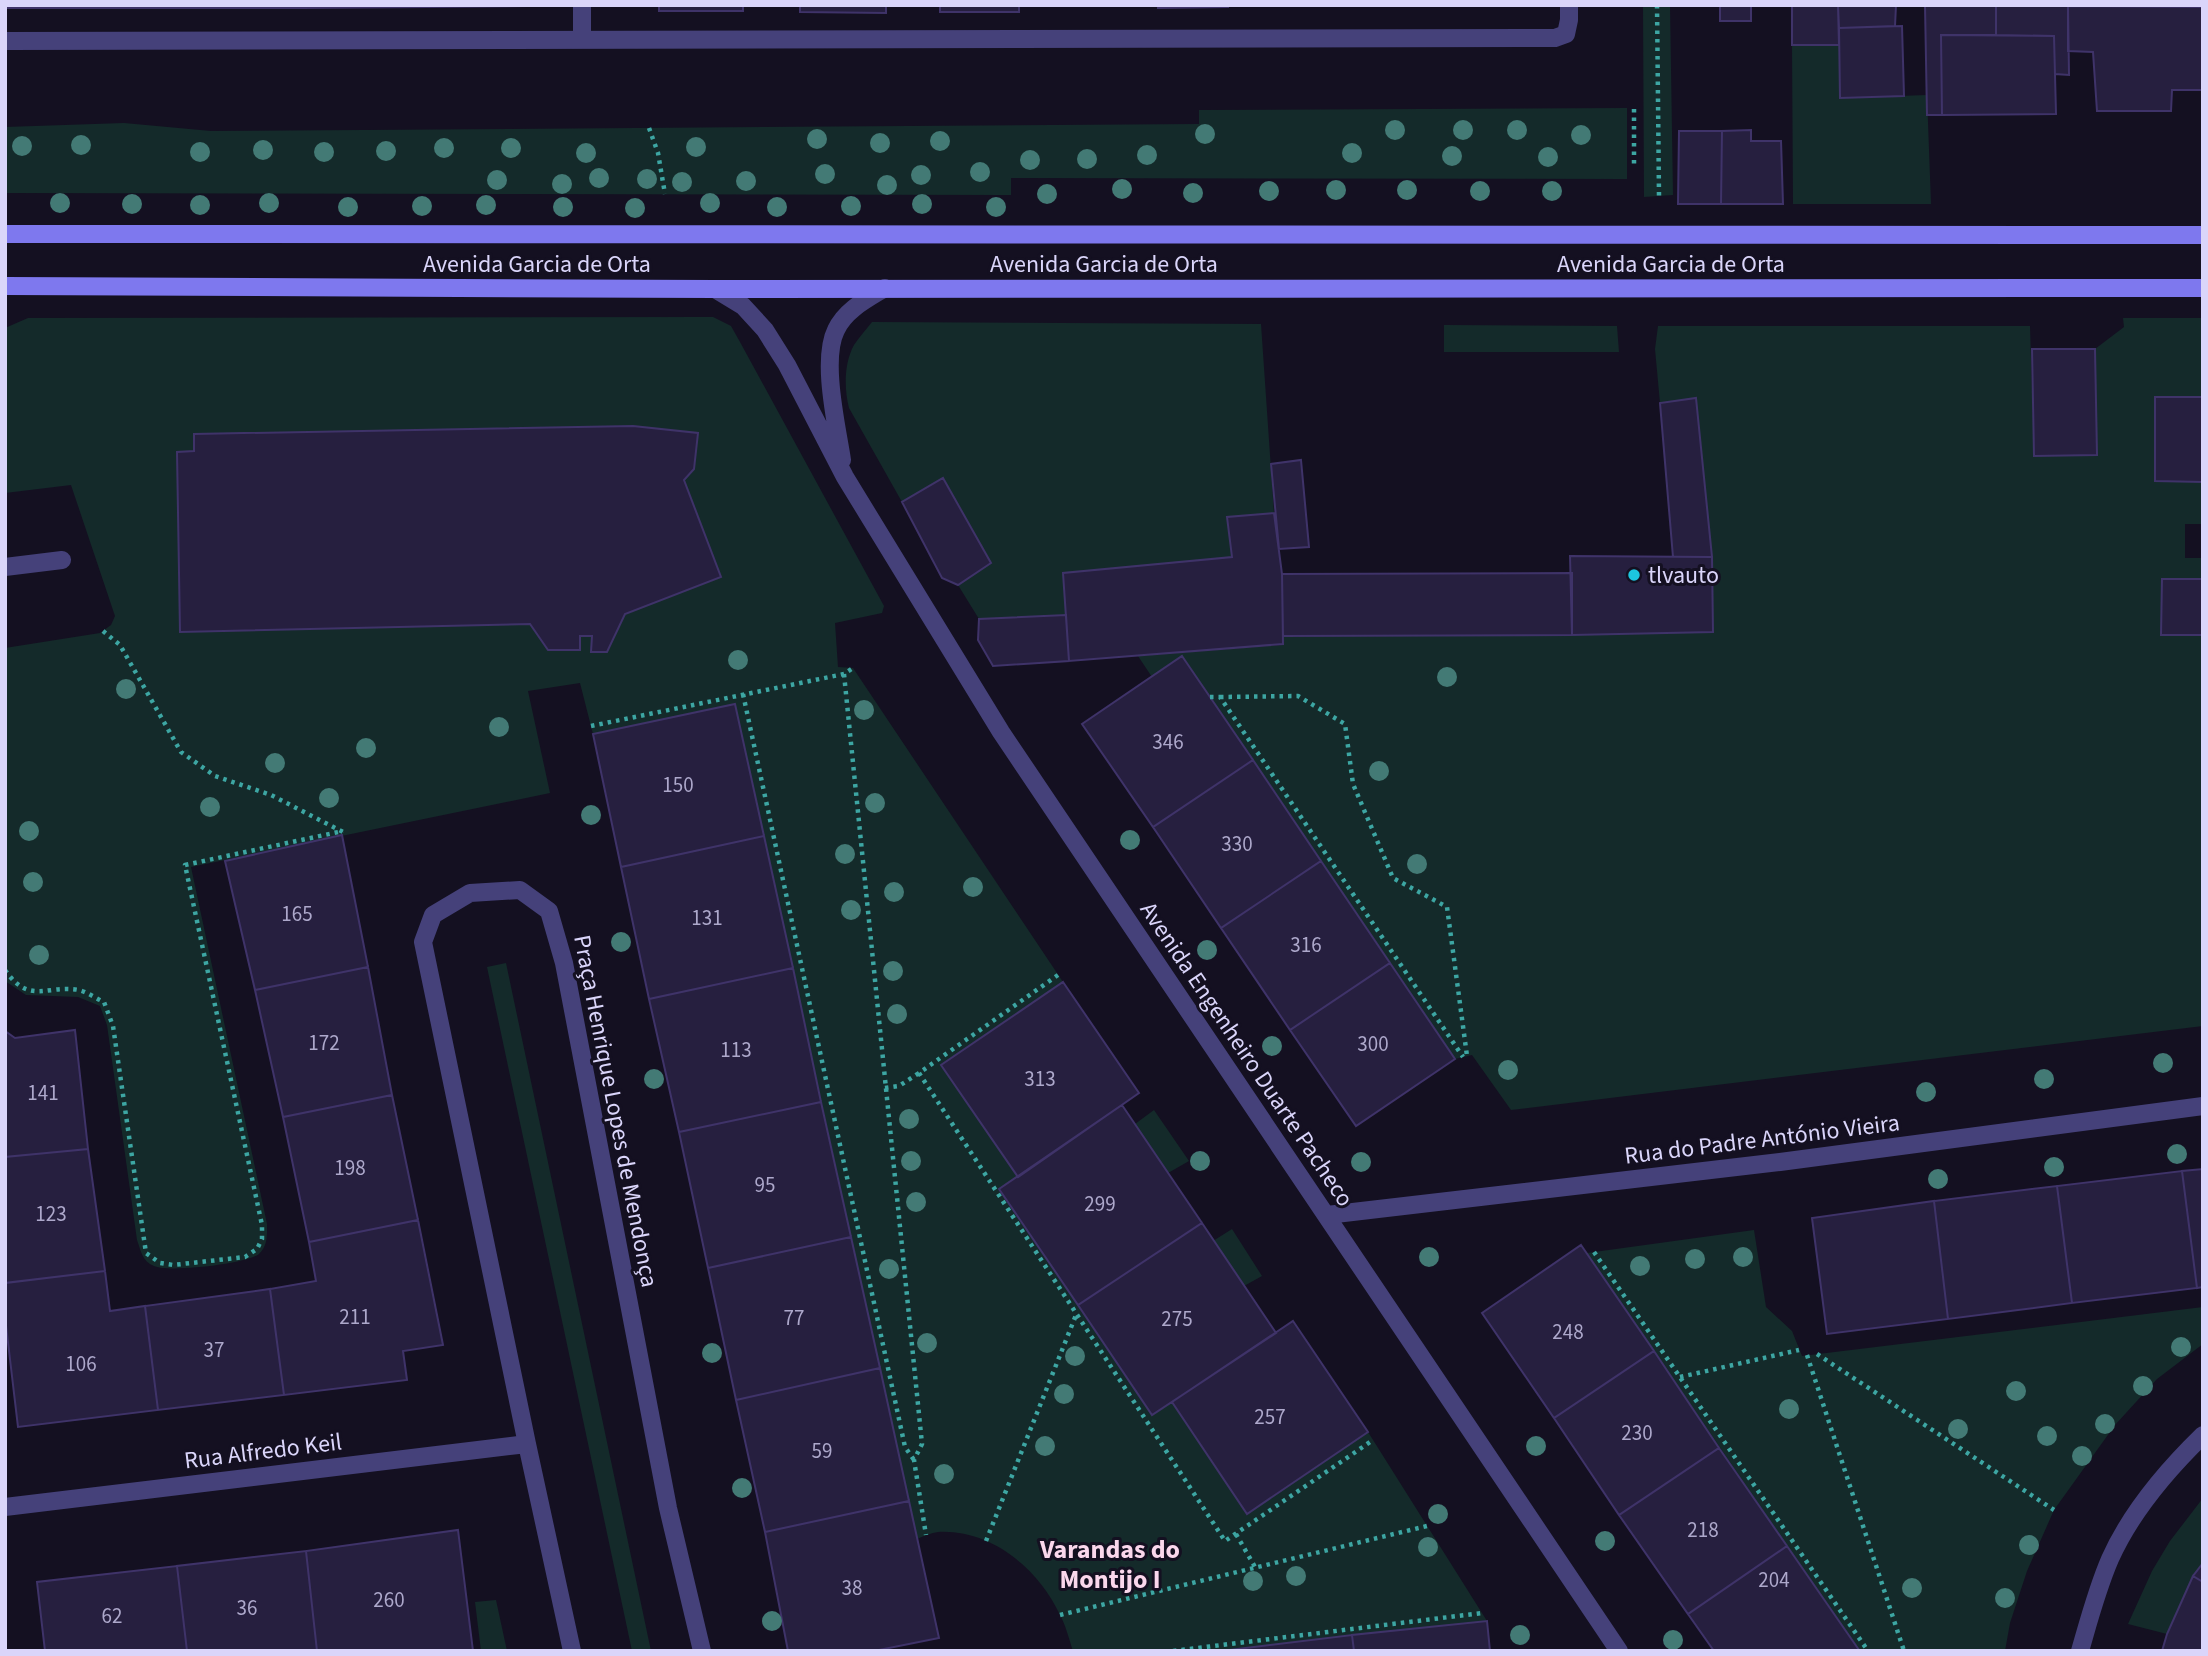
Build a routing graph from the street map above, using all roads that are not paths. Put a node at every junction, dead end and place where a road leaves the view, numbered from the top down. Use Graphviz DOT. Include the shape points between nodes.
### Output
graph roads {
  1 [pos="582,5"];
  2 [pos="1569,5"];
  3 [pos="582,40"];
  4 [pos="5,41"];
  5 [pos="5,234"];
  6 [pos="2203,235"];
  7 [pos="10,288"];
  8 [pos="885,288"];
  9 [pos="2203,288"];
  10 [pos="715,289"];
  11 [pos="845,477"];
  12 [pos="62,560"];
  13 [pos="5,567"];
  14 [pos="2203,1106"];
  15 [pos="1327,1215"];
  16 [pos="2203,1435"];
  17 [pos="527,1444"];
  18 [pos="5,1507"];
  19 [pos="572,1651"];
  20 [pos="702,1651"];
  21 [pos="1619,1651"];
  22 [pos="2080,1651"];
  1 -- 3 [label="street"];
  2 -- 3 [label="street" via="1566,34 1555,38"];
  3 -- 4 [label="street"];
  5 -- 6 [label="main road, Avenida Garcia de Orta"];
  7 -- 10 [label="main road, Avenida Garcia de Orta"];
  8 -- 9 [label="main road, Avenida Garcia de Orta"];
  8 -- 10 [label="main road, Avenida Garcia de Orta"];
  8 -- 11 [label="street, Avenida Engenheiro Duarte Pacheco" via="856,306 835,330 830,384"];
  10 -- 11 [label="street, Avenida Engenheiro Duarte Pacheco" via="743,306 765,330"];
  11 -- 15 [label="street, Avenida Engenheiro Duarte Pacheco" via="1001,732"];
  12 -- 13 [label="street"];
  14 -- 15 [label="street, Rua do Padre António Vieira"];
  15 -- 21 [label="street, Avenida Engenheiro Duarte Pacheco"];
  16 -- 22 [label="street" via="2140,1507 2111,1557"];
  17 -- 18 [label="street, Rua Alfredo Keil"];
  17 -- 19 [label="street, Praça Henrique Lopes de Mendonça"];
  17 -- 20 [label="street, Praça Henrique Lopes de Mendonça" via="423,942 433,915 470,893 520,890 549,911 564,963 668,1508"];
}
